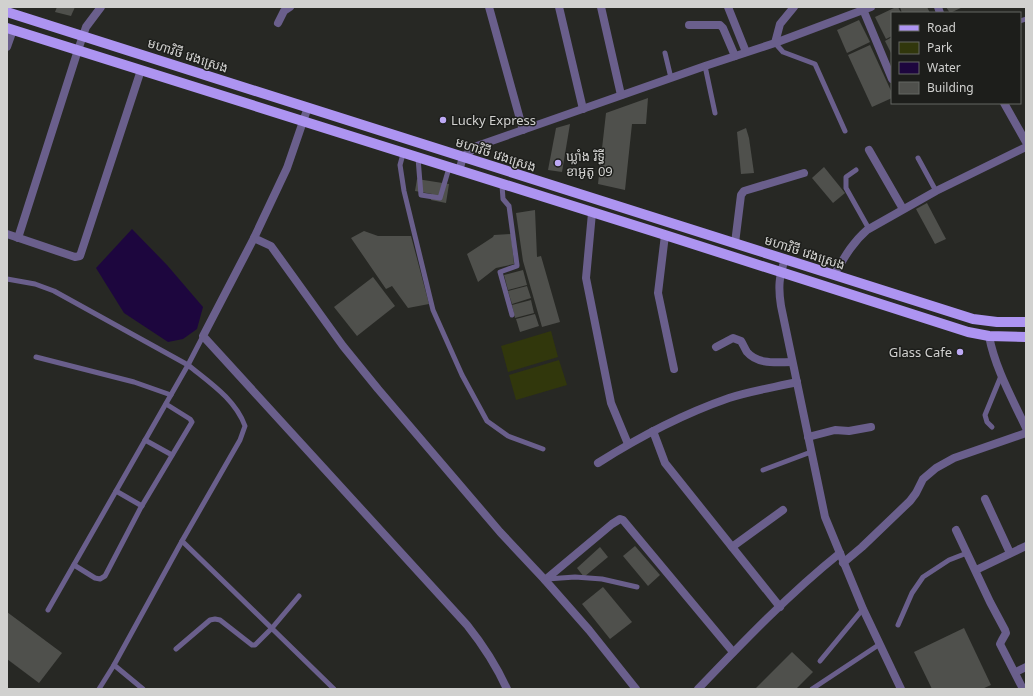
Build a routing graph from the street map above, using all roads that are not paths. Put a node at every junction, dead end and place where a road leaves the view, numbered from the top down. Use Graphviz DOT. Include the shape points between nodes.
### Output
graph roads {
  1 [pos="101,7"];
  2 [pos="290,7"];
  3 [pos="490,7"];
  4 [pos="559,7"];
  5 [pos="601,7"];
  6 [pos="728,7"];
  7 [pos="794,7"];
  8 [pos="871,7"];
  9 [pos="862,9"];
  10 [pos="7,12"];
  11 [pos="278,23"];
  12 [pos="689,25"];
  13 [pos="10,29"];
  14 [pos="82,35"];
  15 [pos="775,43"];
  16 [pos="7,47"];
  17 [pos="78,50"];
  18 [pos="746,52"];
  19 [pos="665,53"];
  20 [pos="735,56"];
  21 [pos="705,66"];
  22 [pos="141,70"];
  23 [pos="891,76"];
  24 [pos="671,78"];
  25 [pos="621,95"];
  26 [pos="1005,104"];
  27 [pos="308,107"];
  28 [pos="583,109"];
  29 [pos="715,113"];
  30 [pos="302,122"];
  31 [pos="523,130"];
  32 [pos="845,131"];
  33 [pos="1026,142"];
  34 [pos="1026,147"];
  35 [pos="868,150"];
  36 [pos="403,154"];
  37 [pos="463,157"];
  38 [pos="418,158"];
  39 [pos="918,158"];
  40 [pos="454,170"];
  41 [pos="856,170"];
  42 [pos="804,173"];
  43 [pos="502,185"];
  44 [pos="936,191"];
  45 [pos="903,209"];
  46 [pos="592,213"];
  47 [pos="869,229"];
  48 [pos="7,234"];
  49 [pos="665,235"];
  50 [pos="18,238"];
  51 [pos="254,238"];
  52 [pos="735,243"];
  53 [pos="786,259"];
  54 [pos="780,273"];
  55 [pos="834,275"];
  56 [pos="7,279"];
  57 [pos="512,315"];
  58 [pos="1026,322"];
  59 [pos="203,336"];
  60 [pos="988,336"];
  61 [pos="1026,337"];
  62 [pos="716,347"];
  63 [pos="36,357"];
  64 [pos="792,362"];
  65 [pos="188,366"];
  66 [pos="674,369"];
  67 [pos="1001,376"];
  68 [pos="797,382"];
  69 [pos="171,395"];
  70 [pos="166,404"];
  71 [pos="871,426"];
  72 [pos="992,427"];
  73 [pos="1026,428"];
  74 [pos="653,431"];
  75 [pos="1026,433"];
  76 [pos="808,437"];
  77 [pos="145,440"];
  78 [pos="628,444"];
  79 [pos="543,449"];
  80 [pos="811,452"];
  81 [pos="172,455"];
  82 [pos="598,463"];
  83 [pos="763,470"];
  84 [pos="116,491"];
  85 [pos="985,499"];
  86 [pos="142,506"];
  87 [pos="783,510"];
  88 [pos="956,530"];
  89 [pos="182,541"];
  90 [pos="1026,546"];
  91 [pos="732,547"];
  92 [pos="840,553"];
  93 [pos="967,553"];
  94 [pos="1010,553"];
  95 [pos="843,563"];
  96 [pos="74,565"];
  97 [pos="976,570"];
  98 [pos="545,580"];
  99 [pos="637,587"];
  100 [pos="299,596"];
  101 [pos="780,607"];
  102 [pos="48,610"];
  103 [pos="863,610"];
  104 [pos="898,625"];
  105 [pos="272,628"];
  106 [pos="880,644"];
  107 [pos="176,649"];
  108 [pos="733,652"];
  109 [pos="820,661"];
  110 [pos="114,665"];
  111 [pos="1026,667"];
  112 [pos="1016,672"];
  113 [pos="99,689"];
  114 [pos="143,689"];
  115 [pos="334,689"];
  116 [pos="507,689"];
  117 [pos="636,689"];
  118 [pos="698,689"];
  119 [pos="812,689"];
  120 [pos="901,689"];
  121 [pos="1024,689"];
  1 -- 14 [label="street"];
  2 -- 11 [label="street" via="284,11"];
  3 -- 31 [label="street"];
  4 -- 28 [label="street"];
  5 -- 25 [label="street"];
  6 -- 18 [label="street"];
  7 -- 15 [label="street" via="780,24"];
  8 -- 9 [label="street"];
  9 -- 15 [label="street"];
  9 -- 23 [label="street"];
  10 -- 14 [label="main road, មហាវិថី វេងស្រេង"];
  12 -- 20 [label="street" via="720,25"];
  13 -- 16 [label="street"];
  13 -- 17 [label="main road, មហាវិថី វេងស្រេង"];
  14 -- 17 [label="street"];
  14 -- 27 [label="main road, មហាវិថី វេងស្រេង"];
  15 -- 18 [label="street"];
  15 -- 32 [label="lane" via="782,52 815,64"];
  17 -- 22 [label="main road, មហាវិថី វេងស្រេង"];
  17 -- 50 [label="street"];
  18 -- 20 [label="street"];
  19 -- 24 [label="lane"];
  20 -- 21 [label="street"];
  21 -- 24 [label="street"];
  21 -- 29 [label="lane"];
  22 -- 30 [label="main road, មហាវិថី វេងស្រេង"];
  22 -- 50 [label="street" via="80,256 75,257"];
  24 -- 25 [label="street"];
  25 -- 28 [label="street"];
  26 -- 33 [label="street"];
  27 -- 30 [label="street"];
  27 -- 37 [label="main road, មហាវិថី វេងស្រេង"];
  28 -- 31 [label="street"];
  30 -- 36 [label="main road, មហាវិថី វេងស្រេង"];
  30 -- 51 [label="street" via="287,168"];
  31 -- 37 [label="street" via="477,146"];
  34 -- 44 [label="street"];
  35 -- 45 [label="street"];
  36 -- 38 [label="main road, មហាវិថី វេងស្រេង"];
  36 -- 79 [label="lane" via="400,165 404,191 433,310 462,375 487,421 508,436"];
  37 -- 40 [label="street"];
  37 -- 52 [label="main road, មហាវិថី វេងស្រេង"];
  38 -- 40 [label="main road, មហាវិថី វេងស្រេង"];
  38 -- 40 [label="lane" via="421,195 440,198"];
  39 -- 44 [label="lane"];
  40 -- 43 [label="main road, មហាវិថី វេងស្រេង"];
  41 -- 47 [label="lane" via="846,177 846,188"];
  42 -- 52 [label="street" via="744,191 741,195"];
  43 -- 46 [label="main road, មហាវិថី វេងស្រេង"];
  43 -- 57 [label="lane" via="503,199 509,206 518,265 500,272"];
  44 -- 45 [label="street"];
  45 -- 47 [label="street"];
  46 -- 49 [label="main road, មហាវិថី វេងស្រេង"];
  46 -- 78 [label="street" via="586,278 611,403"];
  47 -- 55 [label="street" via="848,251"];
  48 -- 50 [label="street"];
  49 -- 54 [label="main road, មហាវិថី វេងស្រេង"];
  49 -- 66 [label="street" via="658,293"];
  51 -- 59 [label="street"];
  51 -- 98 [label="street" via="271,246 343,346 378,389 500,532"];
  52 -- 53 [label="main road, មហាវិថី វេងស្រេង"];
  53 -- 54 [label="street"];
  53 -- 55 [label="main road, មហាវិថី វេងស្រេង"];
  54 -- 60 [label="main road, មហាវិថី វេងស្រេង"];
  54 -- 64 [label="street" via="778,288"];
  55 -- 58 [label="main road, មហាវិថី វេងស្រេង" via="973,319"];
  56 -- 65 [label="lane" via="35,284 54,291"];
  59 -- 65 [label="lane"];
  59 -- 116 [label="street" via="462,619 485,648"];
  60 -- 61 [label="main road, មហាវិថី វេងស្រេង"];
  60 -- 67 [label="street"];
  62 -- 64 [label="street" via="733,338 741,341 748,353 757,358 769,362"];
  63 -- 69 [label="lane" via="134,382"];
  64 -- 68 [label="street"];
  65 -- 69 [label="lane"];
  65 -- 89 [label="lane" via="223,394 241,416 245,426 240,440"];
  67 -- 72 [label="lane" via="985,415"];
  67 -- 73 [label="street"];
  68 -- 74 [label="street" via="730,398"];
  68 -- 76 [label="street"];
  69 -- 70 [label="lane"];
  70 -- 77 [label="lane"];
  70 -- 81 [label="lane" via="192,422"];
  71 -- 76 [label="street" via="849,431 835,430"];
  74 -- 78 [label="street"];
  74 -- 91 [label="street" via="665,463"];
  75 -- 95 [label="street" via="954,458 936,468 923,479 910,501"];
  76 -- 80 [label="street"];
  77 -- 81 [label="lane"];
  77 -- 84 [label="lane"];
  78 -- 82 [label="street"];
  80 -- 83 [label="lane"];
  80 -- 92 [label="street" via="825,517"];
  81 -- 86 [label="lane"];
  84 -- 86 [label="lane"];
  84 -- 96 [label="lane"];
  85 -- 94 [label="street"];
  86 -- 96 [label="lane" via="105,576 95,578"];
  87 -- 91 [label="street"];
  88 -- 93 [label="street"];
  89 -- 105 [label="lane"];
  89 -- 110 [label="lane"];
  90 -- 94 [label="street"];
  91 -- 101 [label="street"];
  92 -- 95 [label="street"];
  92 -- 101 [label="street"];
  93 -- 97 [label="street"];
  93 -- 104 [label="lane" via="949,560 923,577 912,593"];
  94 -- 97 [label="street"];
  95 -- 103 [label="street"];
  96 -- 102 [label="lane"];
  97 -- 112 [label="street" via="1006,630 1000,644"];
  98 -- 99 [label="lane" via="602,579"];
  98 -- 108 [label="street" via="612,524 623,520"];
  98 -- 117 [label="street"];
  100 -- 105 [label="lane"];
  101 -- 108 [label="street"];
  103 -- 106 [label="street"];
  103 -- 109 [label="lane"];
  105 -- 107 [label="lane" via="252,645 220,620 210,620"];
  105 -- 115 [label="lane"];
  106 -- 119 [label="lane"];
  106 -- 120 [label="street"];
  108 -- 118 [label="street"];
  110 -- 113 [label="lane"];
  110 -- 114 [label="lane"];
  111 -- 112 [label="street"];
  112 -- 121 [label="street"];
}
